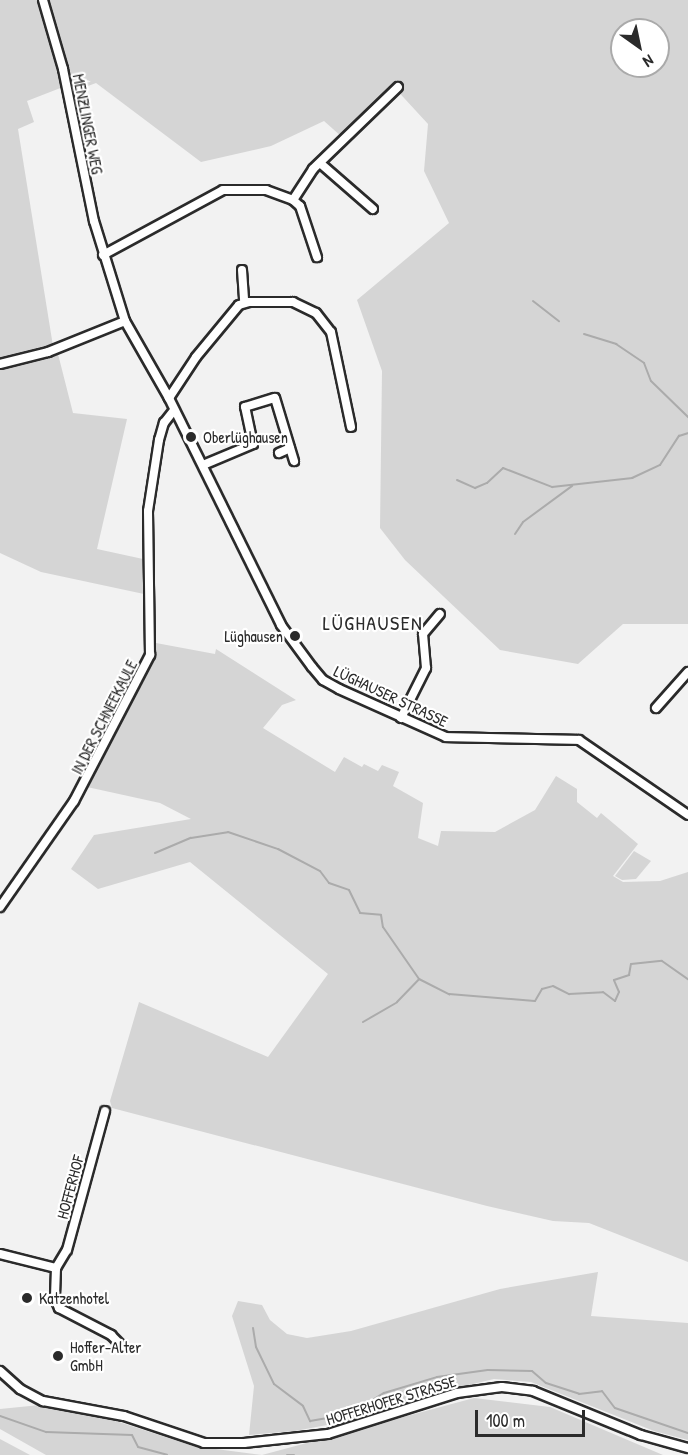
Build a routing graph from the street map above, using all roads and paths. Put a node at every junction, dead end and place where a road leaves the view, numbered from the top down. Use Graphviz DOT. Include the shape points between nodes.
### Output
graph roads {
  1 [pos="43,0"];
  2 [pos="398,87"];
  3 [pos="320,163"];
  4 [pos="293,200"];
  5 [pos="373,209"];
  6 [pos="103,255"];
  7 [pos="317,257"];
  8 [pos="242,270"];
  9 [pos="244,302"];
  10 [pos="125,321"];
  11 [pos="0,364"];
  12 [pos="169,398"];
  13 [pos="174,410"];
  14 [pos="351,426"];
  15 [pos="290,448"];
  16 [pos="279,453"];
  17 [pos="294,461"];
  18 [pos="203,465"];
  19 [pos="440,614"];
  20 [pos="688,672"];
  21 [pos="656,708"];
  22 [pos="401,718"];
  23 [pos="688,815"];
  24 [pos="0,907"];
  25 [pos="105,1111"];
  26 [pos="0,1254"];
  27 [pos="56,1268"];
  28 [pos="124,1348"];
  29 [pos="0,1371"];
  30 [pos="688,1448"];
  1 -- 6 [label="street, MENZLINGER WEG" via="63,69"];
  2 -- 3 [label="street"];
  3 -- 4 [label="street"];
  3 -- 5 [label="street"];
  4 -- 6 [label="street" via="266,190 224,190"];
  4 -- 7 [label="street" via="300,206"];
  6 -- 10 [label="street, LÜGHAUSER STRASSE"];
  8 -- 9 [label="street"];
  9 -- 12 [label="street" via="196,357"];
  9 -- 14 [label="street" via="293,302 304,305 325,321 337,350"];
  10 -- 11 [label="street" via="48,352"];
  10 -- 12 [label="street, LÜGHAUSER STRASSE"];
  12 -- 13 [label="street, LÜGHAUSER STRASSE"];
  13 -- 18 [label="street, LÜGHAUSER STRASSE"];
  13 -- 24 [label="street, IN DER SCHNEEKAULE" via="164,423 159,440 148,511 150,655 74,801"];
  15 -- 16 [label="street"];
  15 -- 17 [label="street"];
  15 -- 18 [label="street" via="275,398 266,399 245,407 253,444"];
  18 -- 22 [label="street, LÜGHAUSER STRASSE" via="278,618 312,667 323,680"];
  19 -- 22 [label="street" via="423,634 426,668"];
  20 -- 21 [label="street"];
  22 -- 23 [label="street, LÜGHAUSER STRASSE" via="446,737 579,740"];
  25 -- 27 [label="street, HOFFERHOF" via="67,1250"];
  26 -- 27 [label="street"];
  27 -- 28 [label="street, HOFFERHOF" via="55,1299 59,1308 111,1335"];
  29 -- 30 [label="street, HOFFERHOFER STRASSE" via="20,1389 52,1404 124,1416 204,1443 328,1434 457,1393 502,1387 533,1391 641,1435"];
}
